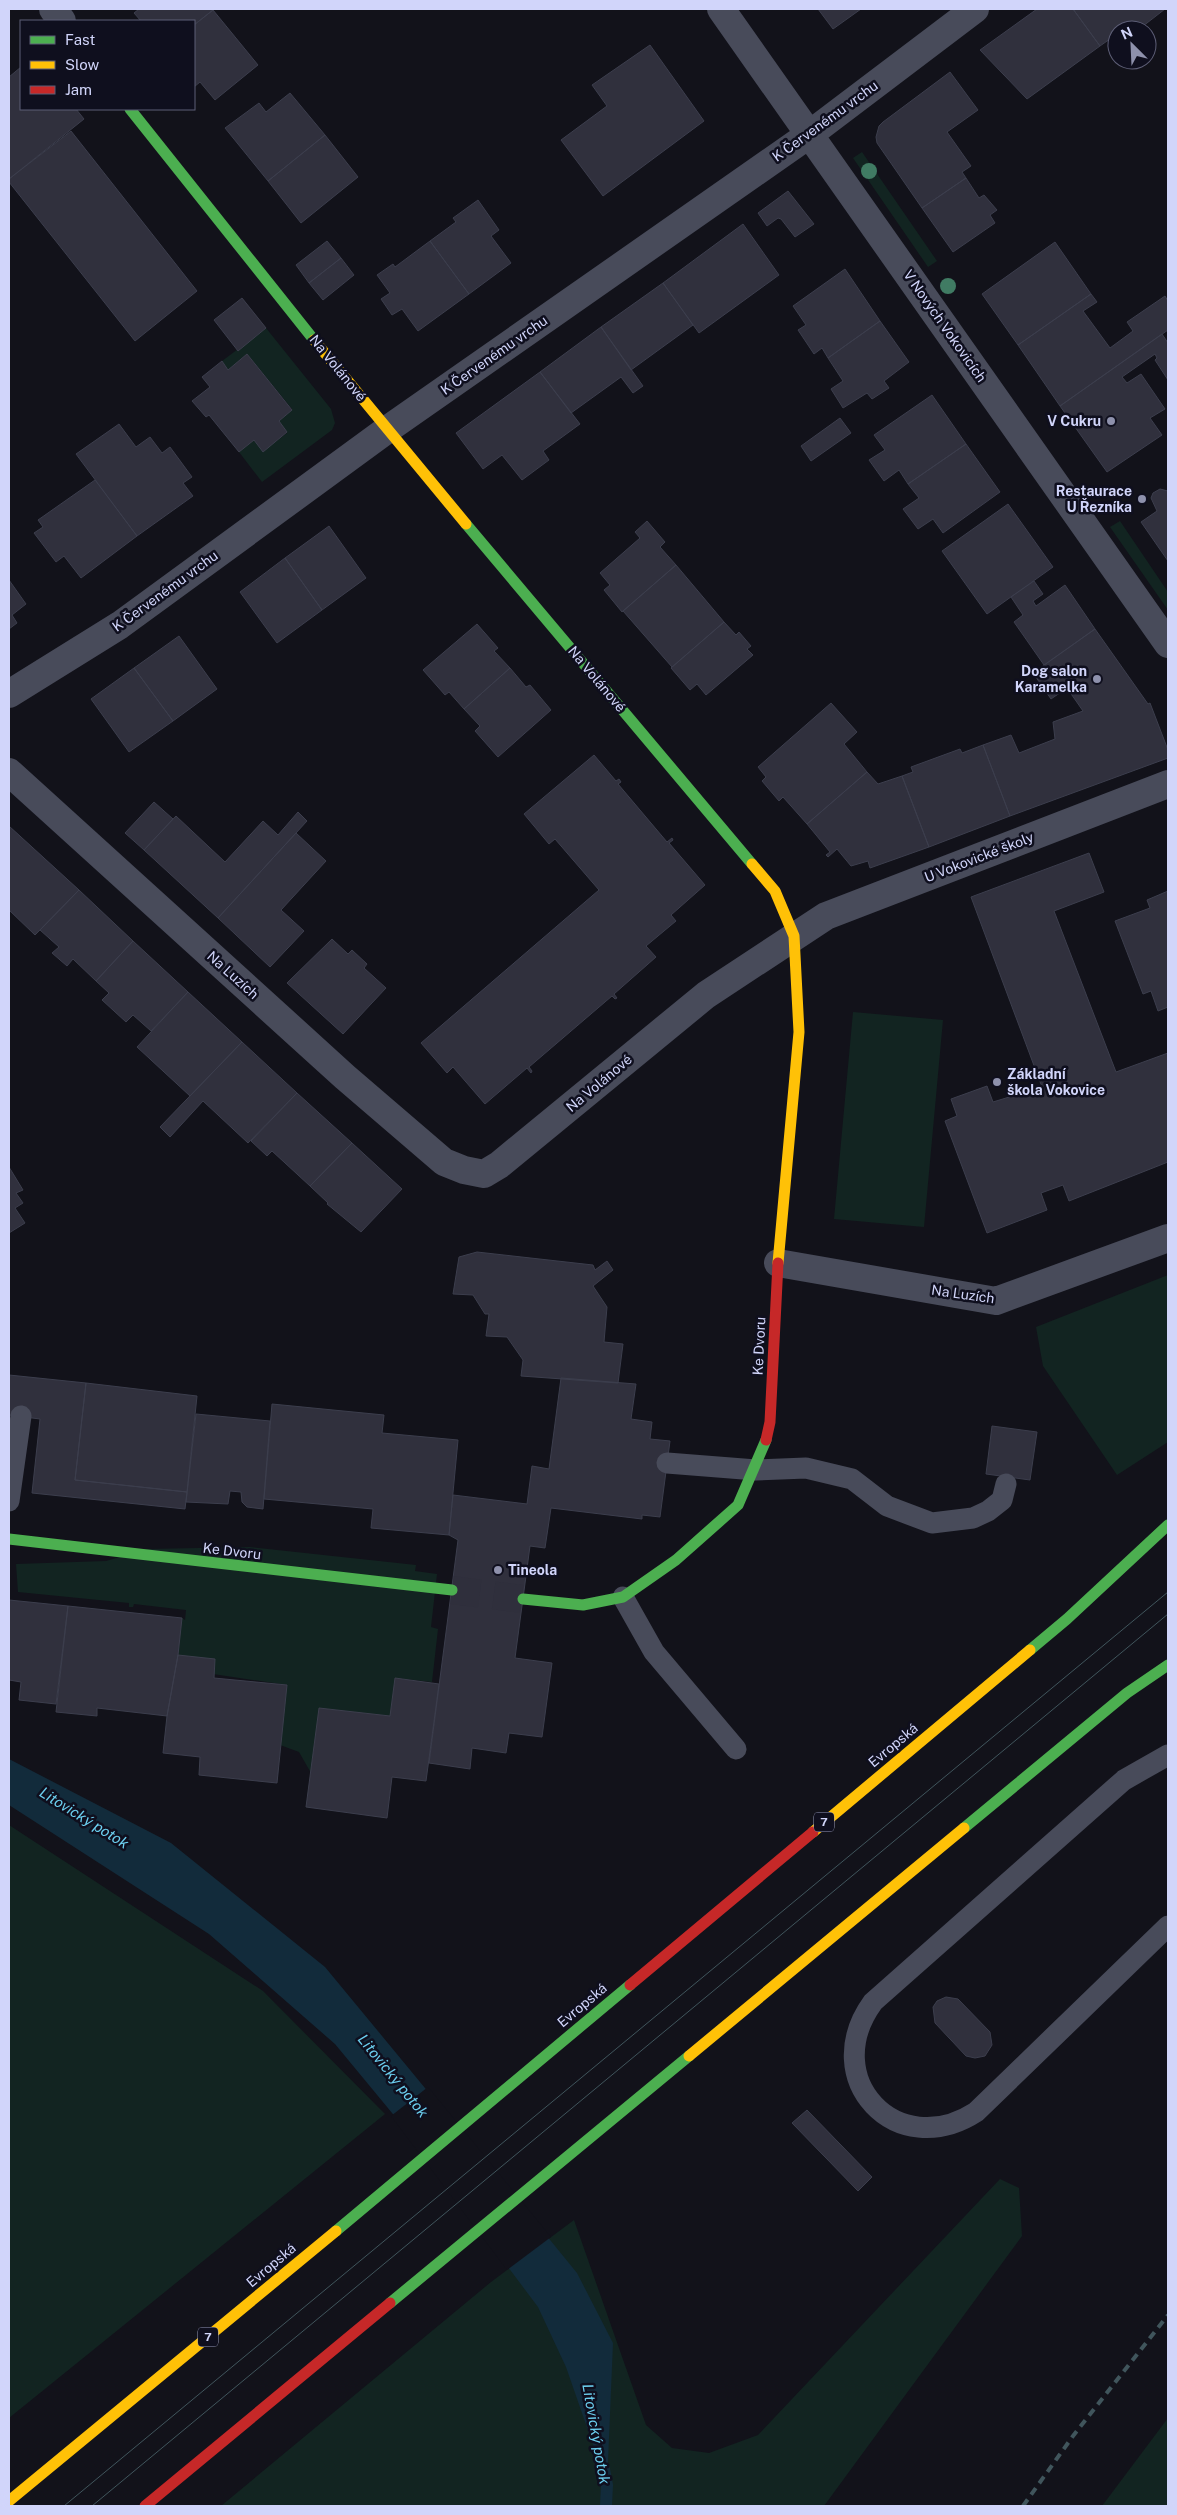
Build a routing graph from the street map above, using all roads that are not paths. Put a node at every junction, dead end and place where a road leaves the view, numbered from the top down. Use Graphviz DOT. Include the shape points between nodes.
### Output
graph roads {
  1 [pos="53,9"];
  2 [pos="721,9"];
  3 [pos="975,9"];
  4 [pos="61,20"];
  5 [pos="131,110"];
  6 [pos="810,134"];
  7 [pos="388,429"];
  8 [pos="1168,644"];
  9 [pos="9,694"];
  10 [pos="9,772"];
  11 [pos="1168,784"];
  12 [pos="794,936"];
  13 [pos="464,1170"];
  14 [pos="1168,1238"];
  15 [pos="778,1263"];
  16 [pos="22,1416"];
  17 [pos="667,1463"];
  18 [pos="756,1470"];
  19 [pos="1006,1484"];
  20 [pos="9,1500"];
  21 [pos="1168,1525"];
  22 [pos="9,1538"];
  23 [pos="452,1590"];
  24 [pos="623,1597"];
  25 [pos="523,1599"];
  26 [pos="1168,1665"];
  27 [pos="736,1749"];
  28 [pos="1168,1755"];
  29 [pos="1168,1926"];
  30 [pos="9,2501"];
  31 [pos="145,2506"];
  1 -- 4 [label="street"];
  2 -- 6 [label="street, V Nových Vokovicích"];
  3 -- 6 [label="street, K Červenému vrchu"];
  5 -- 7 [label="main road, Na Volánové"];
  6 -- 7 [label="street, K Červenému vrchu"];
  6 -- 8 [label="street, V Nových Vokovicích"];
  7 -- 9 [label="street, K Červenému vrchu" via="120,625"];
  7 -- 12 [label="main road, Na Volánové" via="775,891"];
  10 -- 13 [label="street, Na Luzích" via="345,1077 444,1162"];
  11 -- 12 [label="street, U Vokovické školy" via="826,916"];
  12 -- 13 [label="street, Na Volánové" via="706,995 500,1165 484,1174"];
  12 -- 15 [label="main road, Ke Dvoru" via="799,1032"];
  14 -- 15 [label="street, Na Luzích" via="996,1301"];
  15 -- 18 [label="main road, Ke Dvoru" via="770,1422"];
  16 -- 20 [label="lane"];
  17 -- 18 [label="lane"];
  18 -- 19 [label="lane" via="806,1468 852,1479 887,1506 932,1522 973,1518 988,1511 1002,1500"];
  18 -- 24 [label="main road, Ke Dvoru" via="738,1504 676,1560"];
  21 -- 30 [label="main road, Evropská / 7" via="1067,1618 406,2173"];
  22 -- 23 [label="main road, Ke Dvoru"];
  24 -- 25 [label="main road, Ke Dvoru" via="583,1605"];
  24 -- 27 [label="lane" via="654,1652"];
  26 -- 31 [label="main road" via="1127,1693"];
  28 -- 29 [label="lane" via="1124,1780 873,2002 863,2016 855,2038 854,2060 861,2087 883,2113 907,2125 925,2128 965,2119 976,2112"];
}
